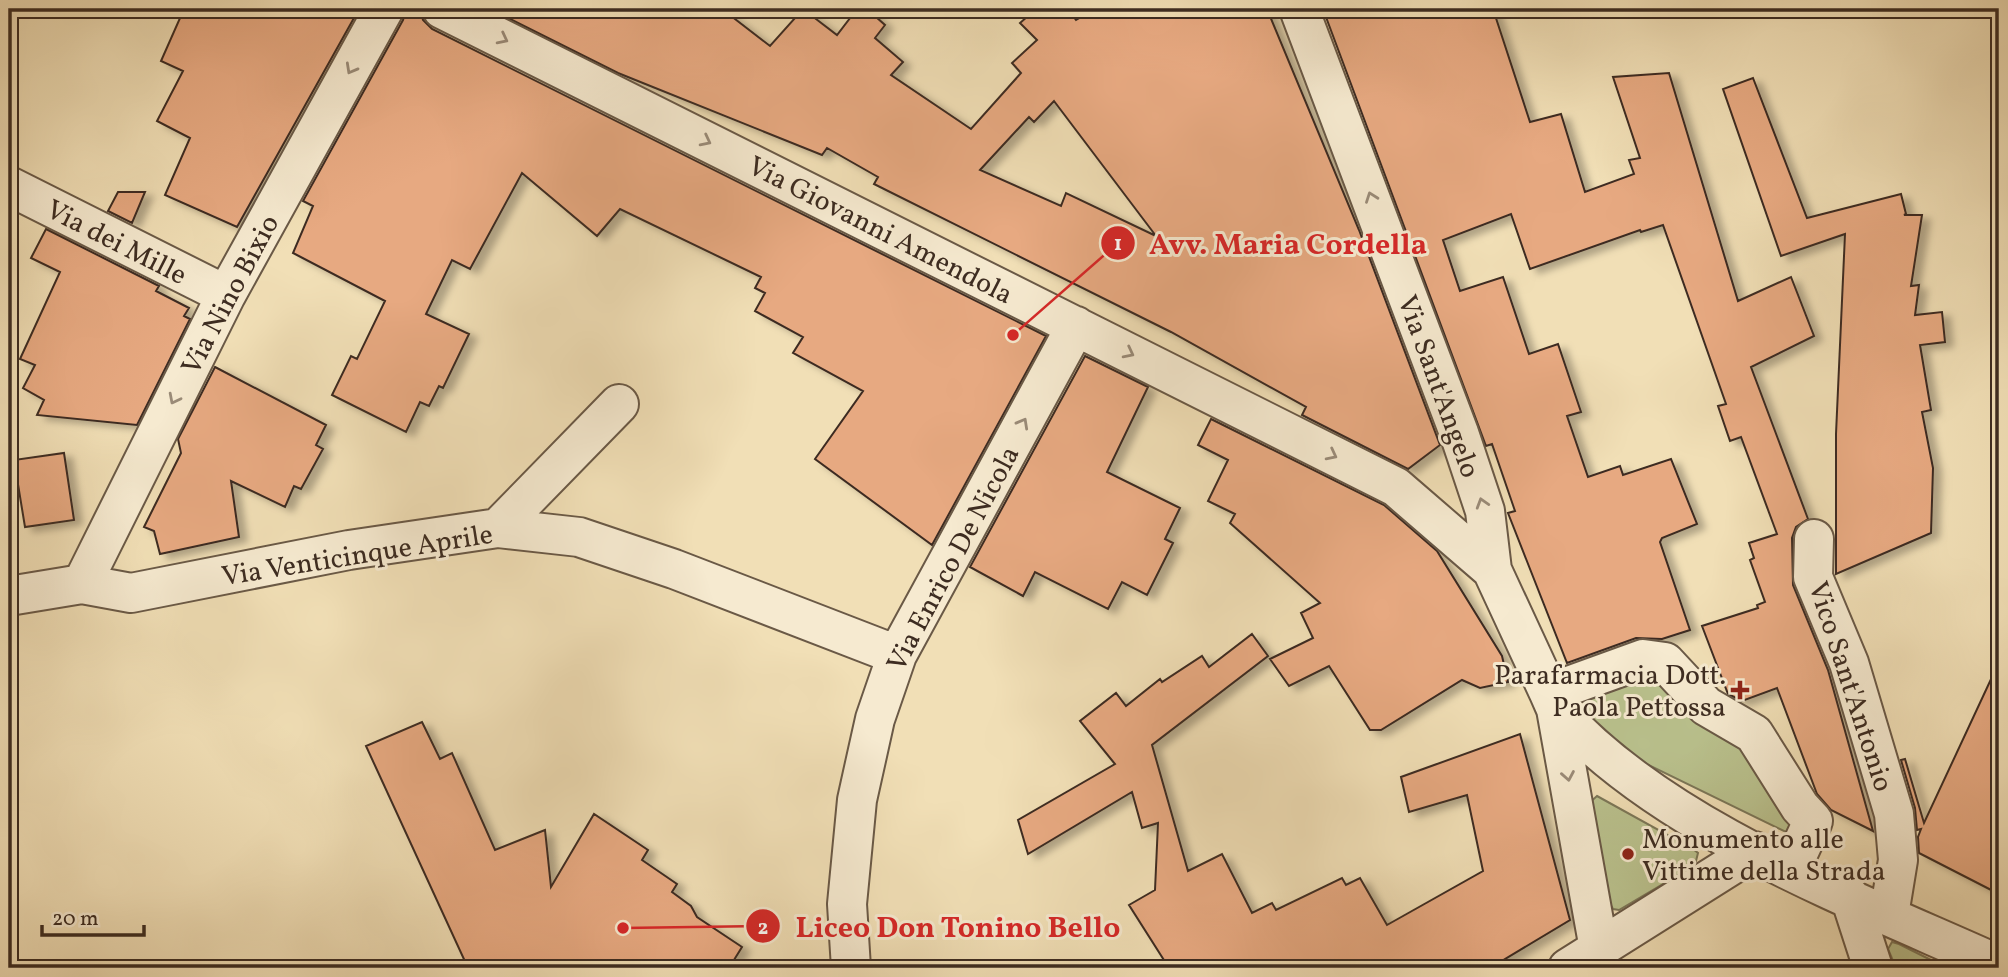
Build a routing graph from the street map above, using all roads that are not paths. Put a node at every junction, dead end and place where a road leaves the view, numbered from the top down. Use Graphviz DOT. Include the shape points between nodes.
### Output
graph roads {
  1 [pos="384,9"];
  2 [pos="442,9"];
  3 [pos="1299,9"];
  4 [pos="9,186"];
  5 [pos="226,295"];
  6 [pos="1076,326"];
  7 [pos="619,404"];
  8 [pos="498,528"];
  9 [pos="1814,539"];
  10 [pos="1493,570"];
  11 [pos="82,584"];
  12 [pos="9,596"];
  13 [pos="897,655"];
  14 [pos="1553,701"];
  15 [pos="1754,851"];
  16 [pos="1791,869"];
  17 [pos="1850,897"];
  18 [pos="1889,915"];
  19 [pos="1584,958"];
  20 [pos="1999,965"];
  21 [pos="851,968"];
  22 [pos="1873,968"];
  1 -- 5 [label="street, Via Nino Bixio, one-way"];
  2 -- 6 [label="street, Via Giovanni Amendola, one-way"];
  10 -- 3 [label="street, Via Sant'Angelo, one-way" via="1485,511 1459,433"];
  4 -- 5 [label="street, Via dei Mille"];
  5 -- 11 [label="street, Via Nino Bixio, one-way"];
  6 -- 10 [label="street, Via Giovanni Amendola, one-way" via="1396,487"];
  13 -- 6 [label="street, Via Enrico De Nicola, one-way"];
  7 -- 8 [label="street"];
  8 -- 11 [label="street, Via Venticinque Aprile" via="349,550 131,593"];
  8 -- 13 [label="street, Via Venticinque Aprile" via="579,537"];
  9 -- 18 [label="street, Vico Sant'Antonio" via="1813,577 1849,663 1894,814 1898,860"];
  10 -- 14 [label="street"];
  11 -- 12 [label="street, Via Venticinque Aprile"];
  13 -- 21 [label="street, Via Enrico De Nicola" via="875,719 857,800 848,904"];
  14 -- 15 [label="street" via="1586,743 1645,789"];
  14 -- 16 [label="street" via="1643,659 1665,662 1706,706 1754,734 1813,821"];
  14 -- 19 [label="street, one-way"];
  15 -- 16 [label="street"];
  15 -- 19 [label="street"];
  16 -- 17 [label="street"];
  17 -- 18 [label="street"];
  17 -- 22 [label="street"];
  18 -- 20 [label="street"];
}
